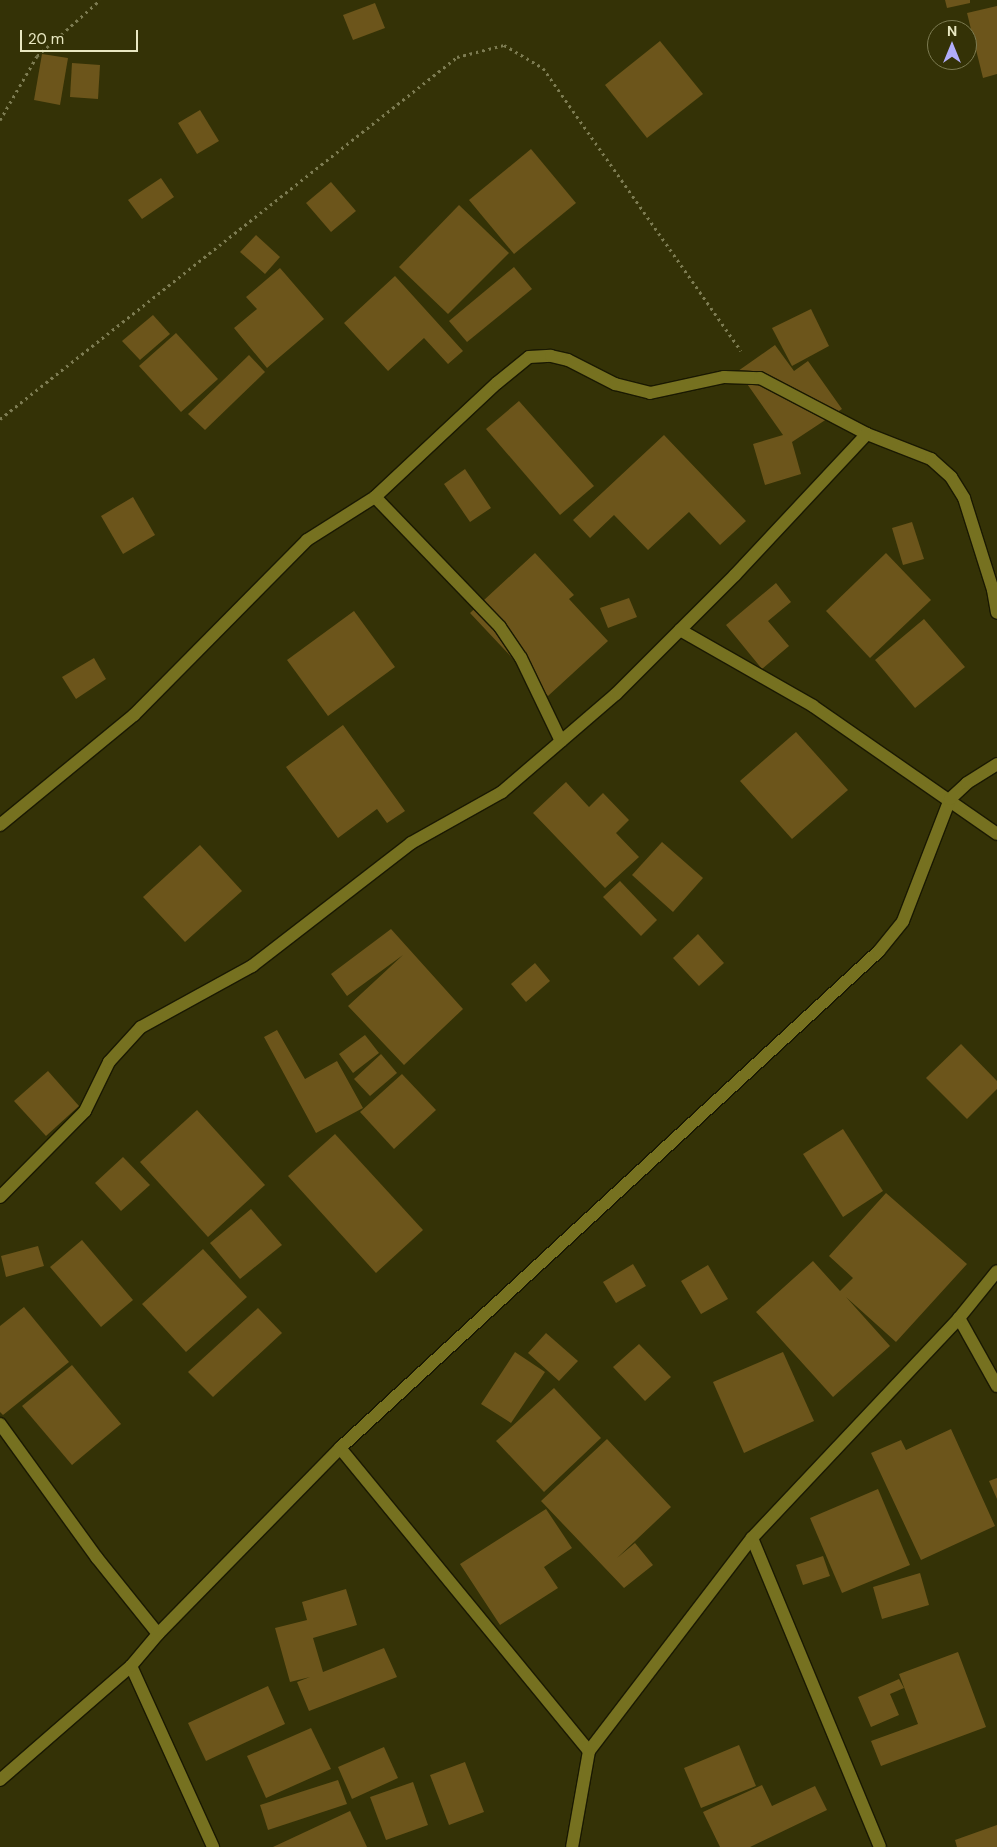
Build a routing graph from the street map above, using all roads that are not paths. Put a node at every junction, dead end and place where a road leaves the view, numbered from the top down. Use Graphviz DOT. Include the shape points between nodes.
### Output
graph roads {
  1 [pos="867,434"];
  2 [pos="375,497"];
  3 [pos="997,613"];
  4 [pos="680,630"];
  5 [pos="561,741"];
  6 [pos="997,764"];
  7 [pos="950,799"];
  8 [pos="0,825"];
  9 [pos="997,834"];
  10 [pos="0,1198"];
  11 [pos="997,1272"];
  12 [pos="960,1318"];
  13 [pos="997,1386"];
  14 [pos="0,1424"];
  15 [pos="340,1448"];
  16 [pos="752,1538"];
  17 [pos="158,1634"];
  18 [pos="131,1666"];
  19 [pos="589,1751"];
  20 [pos="0,1780"];
  21 [pos="213,1847"];
  22 [pos="572,1847"];
  23 [pos="880,1847"];
  1 -- 2 [label="street" via="760,378 724,377 650,393 615,384 568,360 551,356 529,357 497,382"];
  1 -- 3 [label="street" via="931,459 950,477 964,498 994,590"];
  1 -- 4 [label="street"];
  2 -- 5 [label="street" via="500,627 521,658"];
  2 -- 8 [label="street" via="308,540 134,715"];
  4 -- 5 [label="street" via="616,694"];
  4 -- 7 [label="street" via="813,706"];
  5 -- 10 [label="street" via="502,792 411,843 252,966 141,1027 109,1062 85,1111"];
  6 -- 7 [label="street" via="967,783"];
  7 -- 9 [label="street"];
  7 -- 15 [label="street" via="903,922 879,951"];
  11 -- 12 [label="street"];
  12 -- 13 [label="street"];
  12 -- 16 [label="street"];
  14 -- 17 [label="street" via="97,1558"];
  15 -- 17 [label="street"];
  15 -- 19 [label="street"];
  16 -- 19 [label="street"];
  16 -- 23 [label="street"];
  17 -- 18 [label="street"];
  18 -- 20 [label="street"];
  18 -- 21 [label="street"];
  19 -- 22 [label="street"];
}
